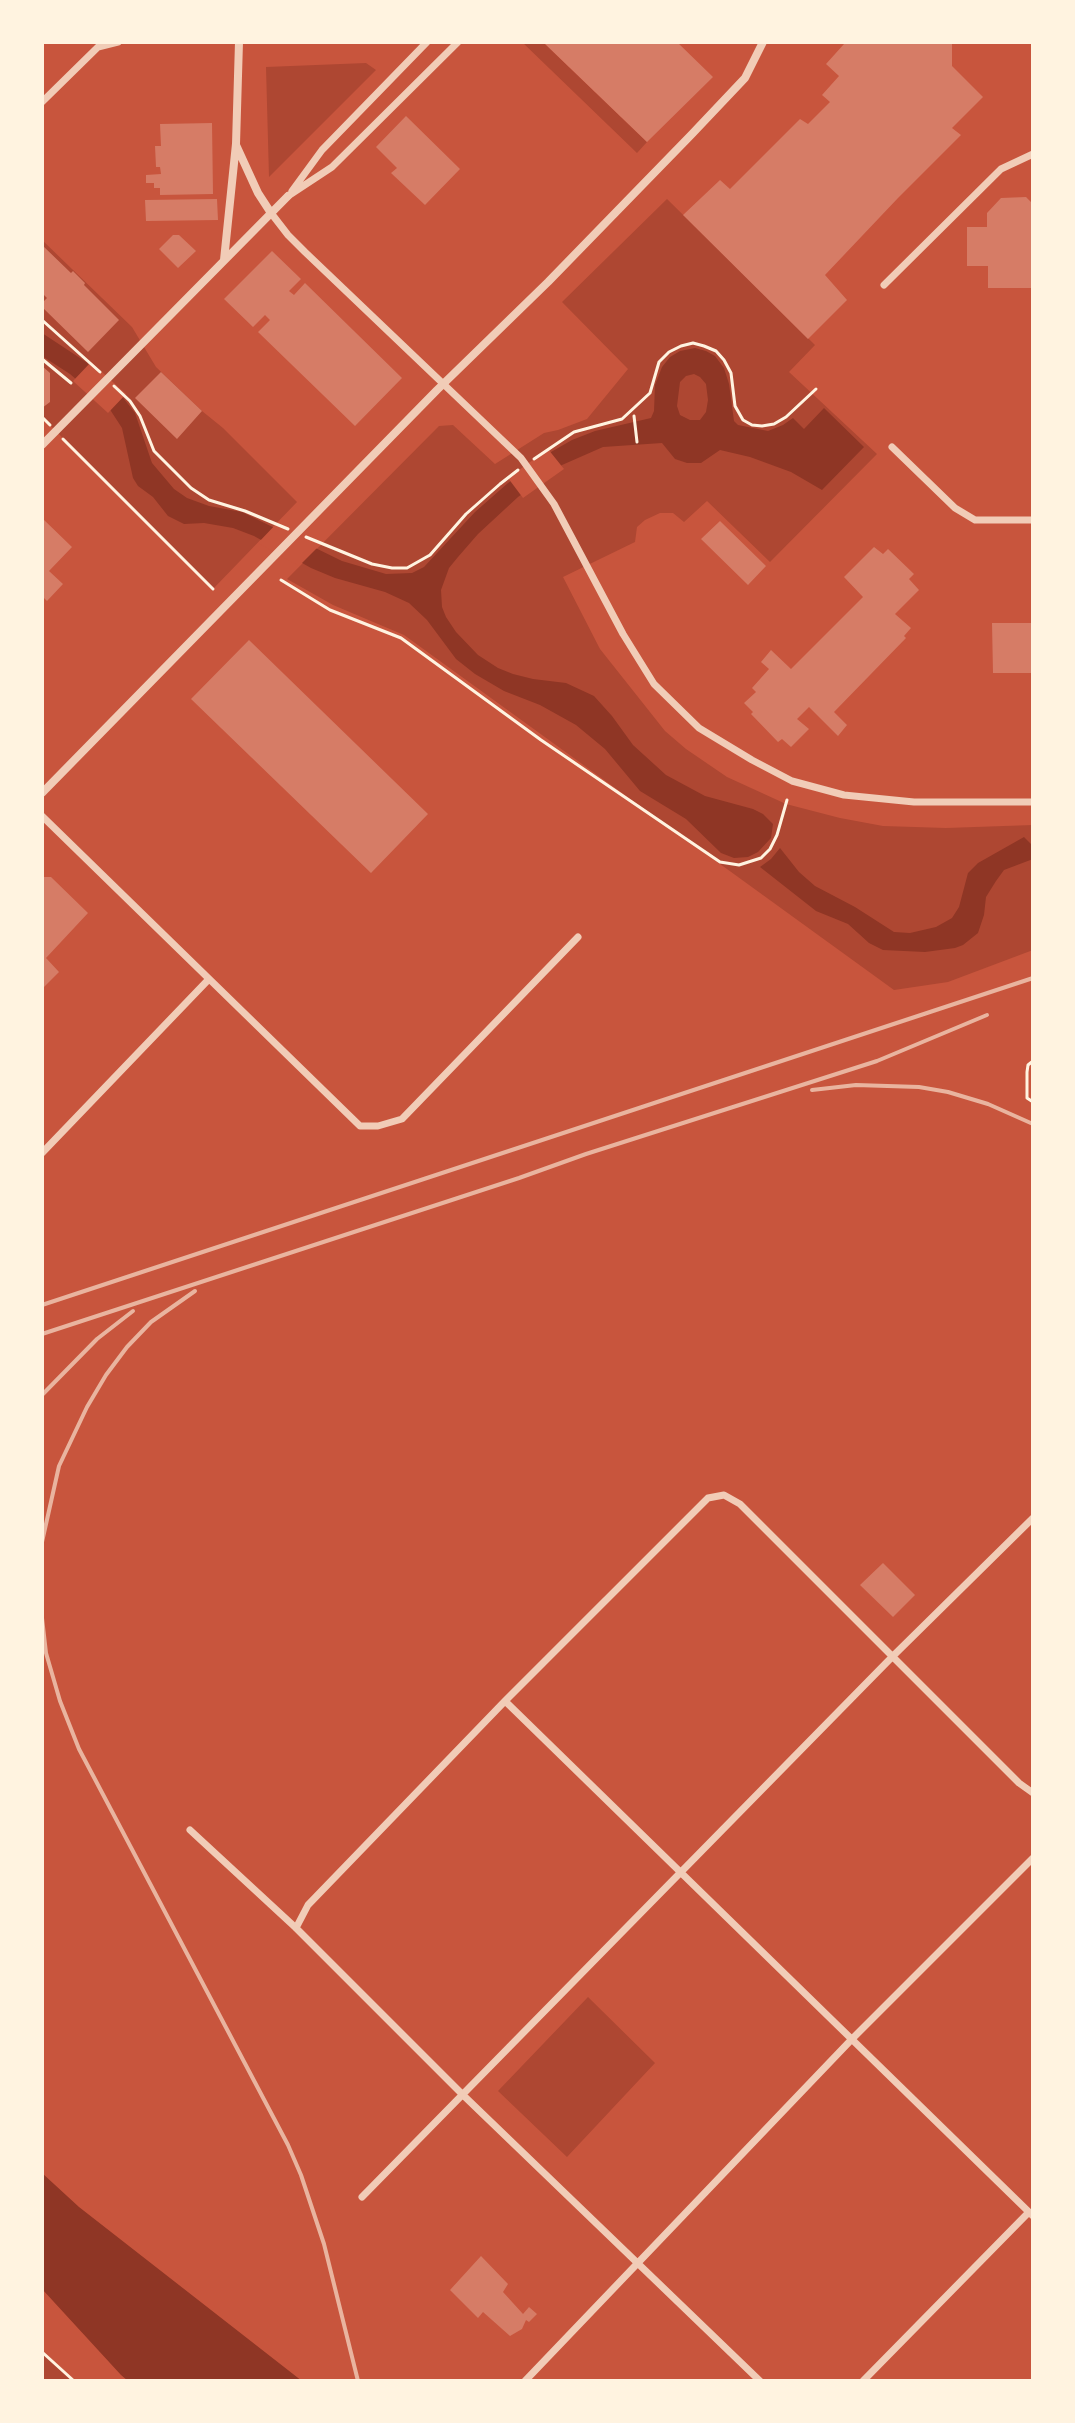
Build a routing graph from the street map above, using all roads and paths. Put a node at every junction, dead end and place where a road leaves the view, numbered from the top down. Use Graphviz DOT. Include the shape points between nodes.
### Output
graph roads {
  1 [pos="118,42"];
  2 [pos="239,42"];
  3 [pos="427,42"];
  4 [pos="458,42"];
  5 [pos="763,42"];
  6 [pos="42,102"];
  7 [pos="236,144"];
  8 [pos="1033,154"];
  9 [pos="288,196"];
  10 [pos="271,213"];
  11 [pos="224,260"];
  12 [pos="884,285"];
  13 [pos="42,320"];
  14 [pos="42,359"];
  15 [pos="71,383"];
  16 [pos="442,385"];
  17 [pos="816,389"];
  18 [pos="634,416"];
  19 [pos="42,417"];
  20 [pos="58,429"];
  21 [pos="637,442"];
  22 [pos="42,445"];
  23 [pos="892,447"];
  24 [pos="1033,520"];
  25 [pos="281,580"];
  26 [pos="213,589"];
  27 [pos="42,793"];
  28 [pos="787,800"];
  29 [pos="1033,802"];
  30 [pos="42,816"];
  31 [pos="578,937"];
  32 [pos="209,979"];
  33 [pos="1033,1061"];
  34 [pos="1033,1102"];
  35 [pos="42,1153"];
  36 [pos="1033,1518"];
  37 [pos="892,1657"];
  38 [pos="505,1701"];
  39 [pos="1033,1793"];
  40 [pos="190,1830"];
  41 [pos="1033,1858"];
  42 [pos="681,1872"];
  43 [pos="296,1928"];
  44 [pos="852,2039"];
  45 [pos="463,2095"];
  46 [pos="362,2197"];
  47 [pos="1031,2214"];
  48 [pos="638,2262"];
  49 [pos="42,2352"];
  50 [pos="74,2381"];
  51 [pos="525,2381"];
  52 [pos="760,2381"];
  53 [pos="863,2381"];
  1 -- 6 [label="street" via="98,47"];
  2 -- 7 [label="street"];
  3 -- 9 [label="street" via="322,150"];
  4 -- 9 [label="street" via="332,167"];
  5 -- 16 [label="street" via="745,78"];
  7 -- 10 [label="street"];
  7 -- 11 [label="street"];
  8 -- 12 [label="street" via="1001,169"];
  9 -- 10 [label="street"];
  10 -- 11 [label="street"];
  10 -- 16 [label="street"];
  11 -- 20 [label="street"];
  13 -- 17 [label="path" via="130,401 154,451 191,488 209,500 392,568 407,568 430,555 466,514 556,442 622,419 650,393 659,362 681,346 693,343 716,351 731,373 735,406 752,425 774,424"];
  14 -- 15 [label="path"];
  16 -- 27 [label="street"];
  16 -- 29 [label="street" via="536,475 654,684 699,728 792,781 844,795 914,802"];
  18 -- 21 [label="path"];
  19 -- 20 [label="path"];
  20 -- 22 [label="street"];
  20 -- 26 [label="path"];
  23 -- 24 [label="street" via="955,508 975,520"];
  25 -- 28 [label="path" via="330,610 401,638 720,862 739,865 761,858 777,835"];
  30 -- 32 [label="street"];
  31 -- 32 [label="street" via="402,1119 378,1126 360,1126"];
  32 -- 35 [label="street"];
  33 -- 34 [label="path" via="1027,1072 1027,1098"];
  36 -- 37 [label="street"];
  37 -- 38 [label="street" via="740,1504 724,1495 708,1498"];
  37 -- 39 [label="street"];
  37 -- 42 [label="street"];
  38 -- 42 [label="street"];
  38 -- 43 [label="street" via="308,1905"];
  40 -- 43 [label="street"];
  41 -- 44 [label="street"];
  42 -- 44 [label="street"];
  42 -- 45 [label="street"];
  43 -- 45 [label="street"];
  44 -- 47 [label="street"];
  44 -- 48 [label="street"];
  45 -- 46 [label="street"];
  45 -- 48 [label="street"];
  47 -- 53 [label="street"];
  48 -- 51 [label="street"];
  48 -- 52 [label="street"];
  49 -- 50 [label="path"];
}
